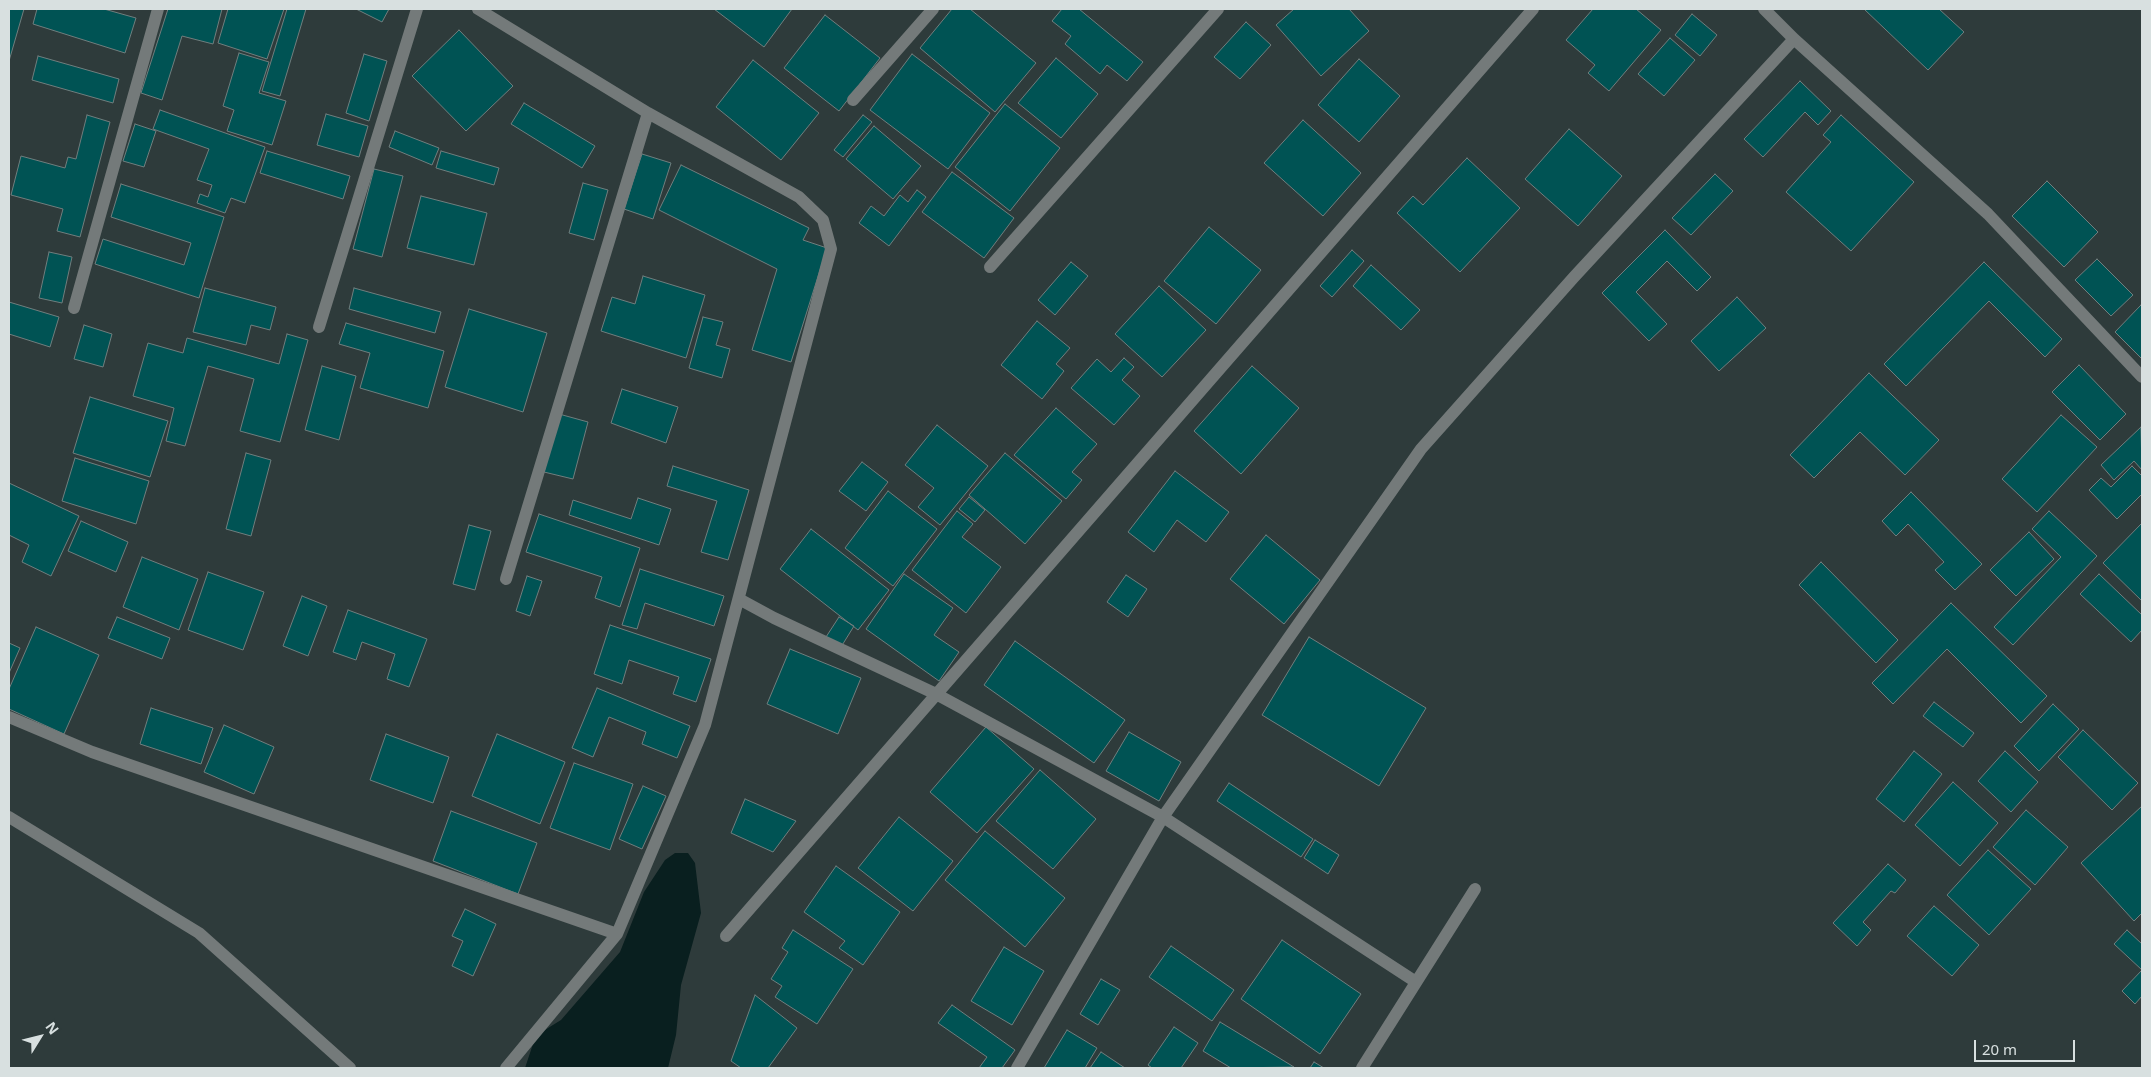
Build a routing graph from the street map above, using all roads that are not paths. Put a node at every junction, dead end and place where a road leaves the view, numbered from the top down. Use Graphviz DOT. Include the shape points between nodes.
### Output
graph roads {
  1 [pos="158,9"];
  2 [pos="417,9"];
  3 [pos="478,9"];
  4 [pos="933,9"];
  5 [pos="1218,9"];
  6 [pos="1533,9"];
  7 [pos="1764,9"];
  8 [pos="1794,39"];
  9 [pos="853,100"];
  10 [pos="648,113"];
  11 [pos="990,267"];
  12 [pos="74,308"];
  13 [pos="319,326"];
  14 [pos="2142,377"];
  15 [pos="506,580"];
  16 [pos="739,599"];
  17 [pos="936,694"];
  18 [pos="9,717"];
  19 [pos="9,817"];
  20 [pos="1163,817"];
  21 [pos="1475,889"];
  22 [pos="617,934"];
  23 [pos="726,936"];
  24 [pos="1416,982"];
  25 [pos="350,1068"];
  26 [pos="506,1068"];
  27 [pos="1017,1068"];
  28 [pos="1362,1068"];
  1 -- 12 [label="street"];
  2 -- 13 [label="street"];
  3 -- 10 [label="street"];
  4 -- 9 [label="street"];
  5 -- 11 [label="street"];
  6 -- 17 [label="street"];
  7 -- 8 [label="street"];
  8 -- 14 [label="street" via="1988,214"];
  8 -- 20 [label="street" via="1574,276 1420,449"];
  10 -- 15 [label="street"];
  10 -- 16 [label="street" via="798,197 823,220 831,249"];
  16 -- 17 [label="street"];
  16 -- 22 [label="street" via="704,725"];
  17 -- 20 [label="street"];
  17 -- 23 [label="street"];
  18 -- 22 [label="street" via="92,752"];
  19 -- 25 [label="street" via="199,933"];
  20 -- 24 [label="street"];
  20 -- 27 [label="street"];
  21 -- 24 [label="street"];
  22 -- 26 [label="street"];
  24 -- 28 [label="street"];
}
